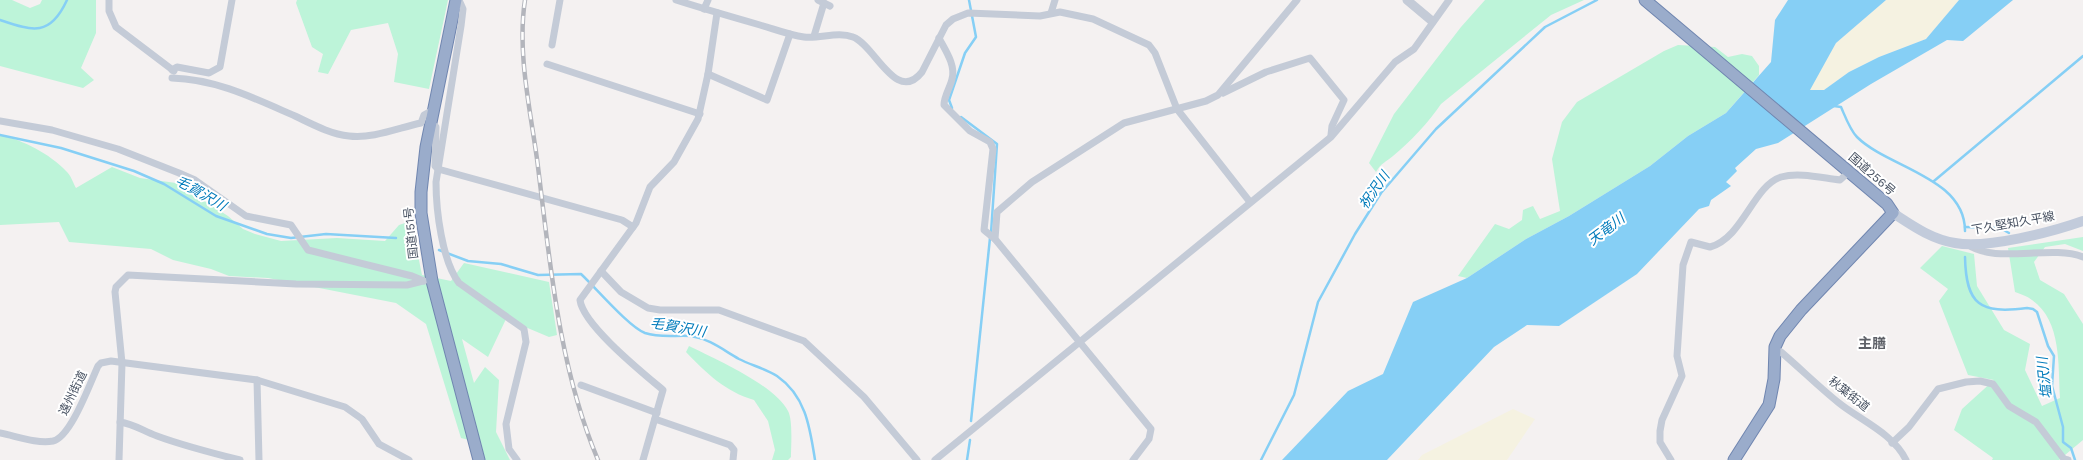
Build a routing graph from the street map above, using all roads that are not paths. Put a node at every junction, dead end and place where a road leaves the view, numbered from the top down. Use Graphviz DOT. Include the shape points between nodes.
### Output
graph roads {
  1 [pos="109,0"];
  2 [pos="232,0"];
  3 [pos="457,0"];
  4 [pos="560,0"];
  5 [pos="676,0"];
  6 [pos="708,0"];
  7 [pos="1055,0"];
  8 [pos="1297,0"];
  9 [pos="1407,0"];
  10 [pos="1449,0"];
  11 [pos="1645,0"];
  12 [pos="824,3"];
  13 [pos="704,9"];
  14 [pos="1051,12"];
  15 [pos="717,13"];
  16 [pos="1432,21"];
  17 [pos="790,34"];
  18 [pos="814,36"];
  19 [pos="940,38"];
  20 [pos="552,45"];
  21 [pos="442,63"];
  22 [pos="456,64"];
  23 [pos="547,64"];
  24 [pos="172,70"];
  25 [pos="708,74"];
  26 [pos="172,78"];
  27 [pos="184,78"];
  28 [pos="1218,95"];
  29 [pos="1177,109"];
  30 [pos="432,110"];
  31 [pos="700,114"];
  32 [pos="0,121"];
  33 [pos="430,123"];
  34 [pos="1331,137"];
  35 [pos="438,169"];
  36 [pos="1850,172"];
  37 [pos="1250,202"];
  38 [pos="1893,213"];
  39 [pos="2083,221"];
  40 [pos="633,227"];
  41 [pos="991,236"];
  42 [pos="1967,244"];
  43 [pos="2083,257"];
  44 [pos="600,273"];
  45 [pos="427,281"];
  46 [pos="1080,340"];
  47 [pos="1775,351"];
  48 [pos="122,362"];
  49 [pos="257,380"];
  50 [pos="582,385"];
  51 [pos="656,416"];
  52 [pos="120,422"];
  53 [pos="0,432"];
  54 [pos="1892,442"];
  55 [pos="119,460"];
  56 [pos="240,460"];
  57 [pos="259,460"];
  58 [pos="409,460"];
  59 [pos="479,460"];
  60 [pos="517,460"];
  61 [pos="643,460"];
  62 [pos="733,460"];
  63 [pos="918,460"];
  64 [pos="935,460"];
  65 [pos="1132,460"];
  66 [pos="1671,460"];
  67 [pos="1734,460"];
  68 [pos="1906,460"];
  69 [pos="2068,460"];
  1 -- 24 [label="street" via="109,11 116,27"];
  2 -- 24 [label="street" via="220,67 209,73 177,67"];
  3 -- 21 [label="highway, 国道151号"];
  3 -- 22 [label="street" via="463,9"];
  4 -- 20 [label="street"];
  5 -- 13 [label="street"];
  6 -- 13 [label="street"];
  7 -- 14 [label="street"];
  8 -- 28 [label="street"];
  9 -- 16 [label="street"];
  10 -- 16 [label="street"];
  11 -- 36 [label="highway, 国道256号"];
  12 -- 18 [label="street"];
  13 -- 15 [label="street"];
  14 -- 19 [label="street" via="1040,16 972,13 952,19"];
  14 -- 29 [label="street" via="1093,20 1149,45"];
  15 -- 17 [label="street"];
  15 -- 25 [label="street"];
  16 -- 34 [label="street" via="1414,49 1395,62"];
  17 -- 18 [label="street"];
  17 -- 25 [label="street" via="767,100"];
  18 -- 19 [label="street" via="851,36 861,40 891,75 909,82 922,72"];
  19 -- 41 [label="street" via="953,69 944,106 970,130 990,142 993,149 984,230"];
  21 -- 22 [label="street"];
  21 -- 30 [label="highway, 国道151号"];
  22 -- 35 [label="street"];
  23 -- 31 [label="street"];
  24 -- 27 [label="street"];
  25 -- 31 [label="street"];
  26 -- 27 [label="street"];
  27 -- 30 [label="street" via="230,88 326,130 349,136 366,137 420,123"];
  28 -- 29 [label="street"];
  28 -- 34 [label="street" via="1266,72 1310,58 1344,100 1332,126"];
  29 -- 37 [label="street"];
  29 -- 41 [label="street" via="1124,123 1032,182 997,212"];
  30 -- 33 [label="highway, 国道151号"];
  31 -- 40 [label="street" via="674,162 650,187"];
  32 -- 45 [label="street" via="52,130 118,149 195,180 246,216 286,223 294,228 308,250"];
  33 -- 35 [label="street" via="436,127 435,166"];
  33 -- 45 [label="highway, 国道151号" via="421,199"];
  34 -- 37 [label="street"];
  35 -- 40 [label="street" via="622,220"];
  35 -- 60 [label="street" via="436,208 449,267 459,283 524,329 526,342 506,424 509,449"];
  36 -- 38 [label="highway, 国道256号"];
  36 -- 66 [label="street" via="1840,180 1790,176 1773,180 1726,239 1710,247 1691,242 1683,265 1678,356 1682,376 1660,431 1660,442"];
  37 -- 46 [label="street"];
  38 -- 42 [label="main road, 下久堅知久平線" via="1924,233"];
  38 -- 47 [label="highway, 国道256号" via="1801,310 1780,336"];
  39 -- 42 [label="main road, 下久堅知久平線" via="2016,238"];
  40 -- 44 [label="street"];
  41 -- 46 [label="street"];
  42 -- 43 [label="street" via="1974,249 2012,254 2058,251"];
  44 -- 51 [label="street" via="580,300 581,308 628,360 663,390"];
  44 -- 63 [label="street" via="621,292 648,308 719,310 804,341 864,397"];
  45 -- 48 [label="street" via="407,286 296,284 133,275 124,278 114,292"];
  45 -- 59 [label="highway, 国道151号"];
  46 -- 64 [label="street"];
  46 -- 65 [label="street" via="1152,429 1149,439"];
  47 -- 54 [label="street, 秋葉街道" via="1781,352"];
  47 -- 67 [label="highway, 国道256号" via="1774,380 1768,405"];
  48 -- 49 [label="street"];
  48 -- 52 [label="street"];
  48 -- 53 [label="street, 遠州街道" via="106,361 98,366 74,418 56,440 47,442"];
  49 -- 57 [label="street"];
  49 -- 58 [label="street" via="345,407 362,418 379,444"];
  50 -- 51 [label="street"];
  51 -- 61 [label="street"];
  51 -- 62 [label="street" via="730,445 734,450"];
  52 -- 55 [label="street"];
  52 -- 56 [label="street"];
  54 -- 68 [label="street, 秋葉街道"];
  54 -- 69 [label="street" via="1909,427 1938,389 1980,381 1994,384 2009,406 2036,422"];
}
